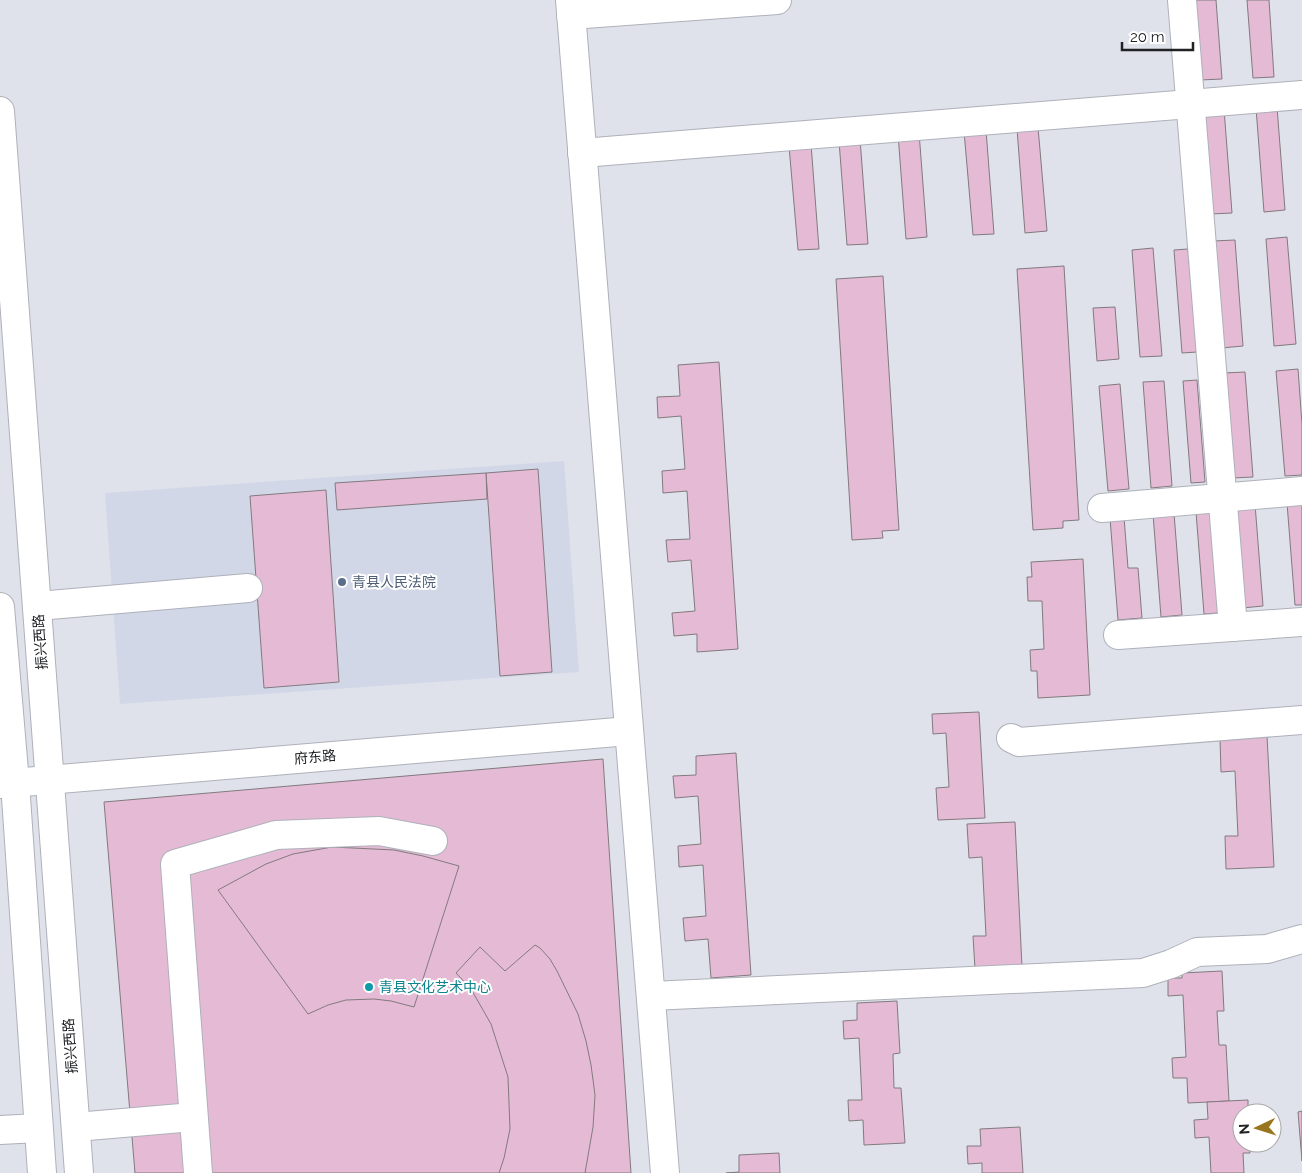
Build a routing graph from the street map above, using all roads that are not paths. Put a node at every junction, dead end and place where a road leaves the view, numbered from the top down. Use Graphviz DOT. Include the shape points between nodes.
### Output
graph roads {
  1 [pos="777,0"];
  2 [pos="1182,0"];
  3 [pos="570,8"];
  4 [pos="1302,94"];
  5 [pos="1190,104"];
  6 [pos="0,111"];
  7 [pos="582,153"];
  8 [pos="1302,491"];
  9 [pos="1222,498"];
  10 [pos="1102,508"];
  11 [pos="248,588"];
  12 [pos="38,606"];
  13 [pos="0,607"];
  14 [pos="1302,622"];
  15 [pos="1232,627"];
  16 [pos="1118,635"];
  17 [pos="1302,720"];
  18 [pos="629,731"];
  19 [pos="1011,738"];
  20 [pos="50,779"];
  21 [pos="8,784"];
  22 [pos="433,841"];
  23 [pos="1302,939"];
  24 [pos="651,996"];
  25 [pos="194,1117"];
  26 [pos="76,1127"];
  27 [pos="38,1128"];
  28 [pos="0,1130"];
  29 [pos="42,1173"];
  30 [pos="79,1173"];
  31 [pos="198,1173"];
  32 [pos="665,1173"];
  1 -- 3 [label="street"];
  2 -- 5 [label="street"];
  3 -- 7 [label="street"];
  4 -- 5 [label="street"];
  5 -- 7 [label="street"];
  5 -- 9 [label="street"];
  6 -- 12 [label="street, 振兴西路"];
  7 -- 18 [label="street"];
  8 -- 9 [label="street"];
  9 -- 10 [label="street"];
  9 -- 15 [label="street"];
  11 -- 12 [label="street"];
  12 -- 20 [label="street, 振兴西路"];
  13 -- 21 [label="street"];
  14 -- 15 [label="street"];
  15 -- 16 [label="street"];
  17 -- 19 [label="street" via="1018,742"];
  18 -- 20 [label="street, 府东路"];
  18 -- 24 [label="street"];
  20 -- 21 [label="street, 府东路"];
  20 -- 26 [label="street, 振兴西路"];
  21 -- 27 [label="street"];
  22 -- 25 [label="street" via="379,831 276,835 175,864"];
  23 -- 24 [label="street" via="1268,949 1197,952 1143,973"];
  24 -- 32 [label="street"];
  25 -- 26 [label="street"];
  25 -- 31 [label="street"];
  26 -- 30 [label="street, 振兴西路"];
  27 -- 28 [label="street"];
  27 -- 29 [label="street"];
}
